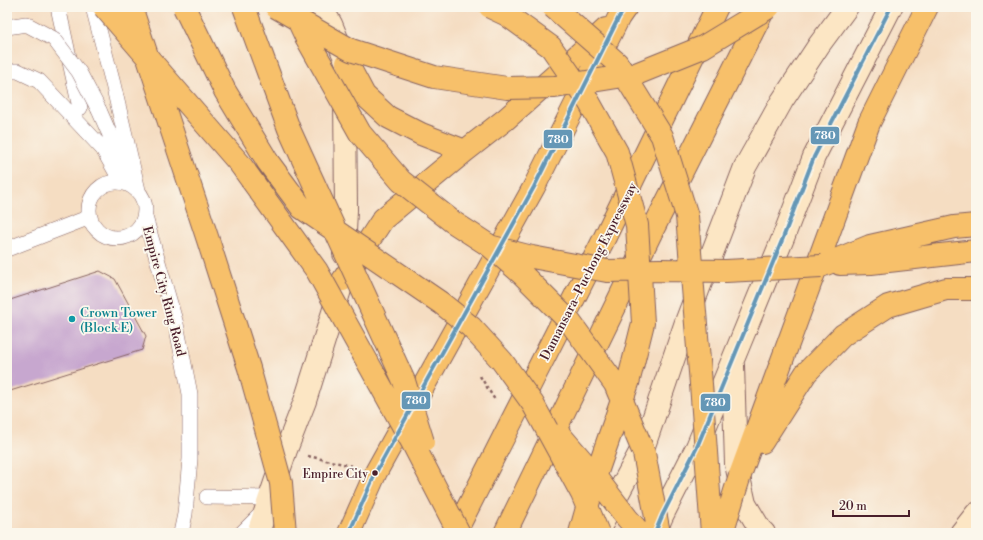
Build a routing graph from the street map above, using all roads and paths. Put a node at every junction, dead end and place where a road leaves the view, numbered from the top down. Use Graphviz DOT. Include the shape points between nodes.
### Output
graph roads {
  1 [pos="58,7"];
  2 [pos="93,7"];
  3 [pos="104,7"];
  4 [pos="131,7"];
  5 [pos="184,7"];
  6 [pos="244,7"];
  7 [pos="276,7"];
  8 [pos="292,7"];
  9 [pos="321,7"];
  10 [pos="490,7"];
  11 [pos="554,7"];
  12 [pos="717,7"];
  13 [pos="765,7"];
  14 [pos="769,7"];
  15 [pos="847,7"];
  16 [pos="891,7"];
  17 [pos="927,7"];
  18 [pos="622,12"];
  19 [pos="7,28"];
  20 [pos="347,63"];
  21 [pos="7,72"];
  22 [pos="80,108"];
  23 [pos="465,151"];
  24 [pos="131,183"];
  25 [pos="90,217"];
  26 [pos="145,217"];
  27 [pos="976,225"];
  28 [pos="490,246"];
  29 [pos="7,249"];
  30 [pos="976,252"];
  31 [pos="821,266"];
  32 [pos="343,280"];
  33 [pos="976,289"];
  34 [pos="733,358"];
  35 [pos="533,404"];
  36 [pos="286,450"];
  37 [pos="376,472"];
  38 [pos="740,475"];
  39 [pos="206,497"];
  40 [pos="268,503"];
  41 [pos="976,514"];
  42 [pos="181,533"];
  43 [pos="242,533"];
  44 [pos="258,533"];
  45 [pos="285,533"];
  46 [pos="349,533"];
  47 [pos="443,533"];
  48 [pos="455,533"];
  49 [pos="458,533"];
  50 [pos="505,533"];
  51 [pos="580,533"];
  52 [pos="597,533"];
  53 [pos="640,533"];
  54 [pos="655,533"];
  55 [pos="659,533"];
  56 [pos="712,533"];
  57 [pos="722,533"];
  58 [pos="764,533"];
  59 [pos="961,533"];
  1 -- 22 [label="lane, bridge"];
  2 -- 24 [label="lane"];
  3 -- 49 [label="highway, bridge" via="240,164 317,272 412,442"];
  4 -- 45 [label="highway, bridge" via="249,368 281,483"];
  5 -- 35 [label="highway, bridge" via="229,97 268,162 302,208 441,303 471,327 502,361"];
  6 -- 47 [label="highway, bridge" via="289,129 404,381 438,489"];
  7 -- 14 [label="highway, bridge" via="352,50 434,77 507,88 555,86 636,74 703,47"];
  8 -- 28 [label="highway, bridge" via="360,133 401,181 452,222"];
  9 -- 20 [label="main road"];
  10 -- 51 [label="highway, bridge" via="507,15 551,47 589,102 617,152 637,225 643,323 628,382 597,472"];
  11 -- 56 [label="highway, bridge" via="617,63 662,136 687,216"];
  12 -- 48 [label="highway, Damansara–Puchong Expressway" via="603,241"];
  13 -- 50 [label="highway" via="650,235"];
  15 -- 52 [label="main road" via="782,101 745,167 686,322 645,443"];
  16 -- 34 [label="main road" via="814,157"];
  17 -- 38 [label="highway" via="869,122"];
  18 -- 23 [label="highway" via="566,66"];
  18 -- 37 [label="highway" via="534,187"];
  19 -- 24 [label="lane, bridge" via="26,24 54,39 79,72"];
  20 -- 23 [label="highway" via="364,94 388,117 421,134"];
  20 -- 32 [label="main road"];
  21 -- 24 [label="lane" via="18,71 40,81"];
  23 -- 32 [label="highway" via="383,219"];
  24 -- 25 [label="lane" via="112,182 103,185 91,199"];
  24 -- 26 [label="lane" via="144,198"];
  25 -- 26 [label="lane" via="100,233 118,238 127,237 135,232 142,226"];
  25 -- 29 [label="lane"];
  26 -- 42 [label="lane, Empire City Ring Road" via="176,324 190,394 190,459"];
  27 -- 31 [label="highway" via="954,227 870,246"];
  28 -- 31 [label="highway, bridge" via="607,271 726,271"];
  28 -- 55 [label="highway, bridge" via="570,322 615,384 644,452"];
  30 -- 31 [label="highway"];
  32 -- 36 [label="main road" via="305,401"];
  33 -- 38 [label="highway" via="946,289 888,306 843,335 806,373"];
  34 -- 54 [label="main road" via="697,447"];
  34 -- 58 [label="main road" via="736,464 745,504"];
  35 -- 52 [label="highway, bridge" via="582,494"];
  35 -- 53 [label="highway, bridge"];
  36 -- 37 [label="path"];
  36 -- 40 [label="main road"];
  37 -- 46 [label="highway"];
  38 -- 57 [label="highway, bridge"];
  39 -- 40 [label="lane"];
  40 -- 43 [label="lane"];
  40 -- 44 [label="main road"];
  41 -- 59 [label="main road"];
}
